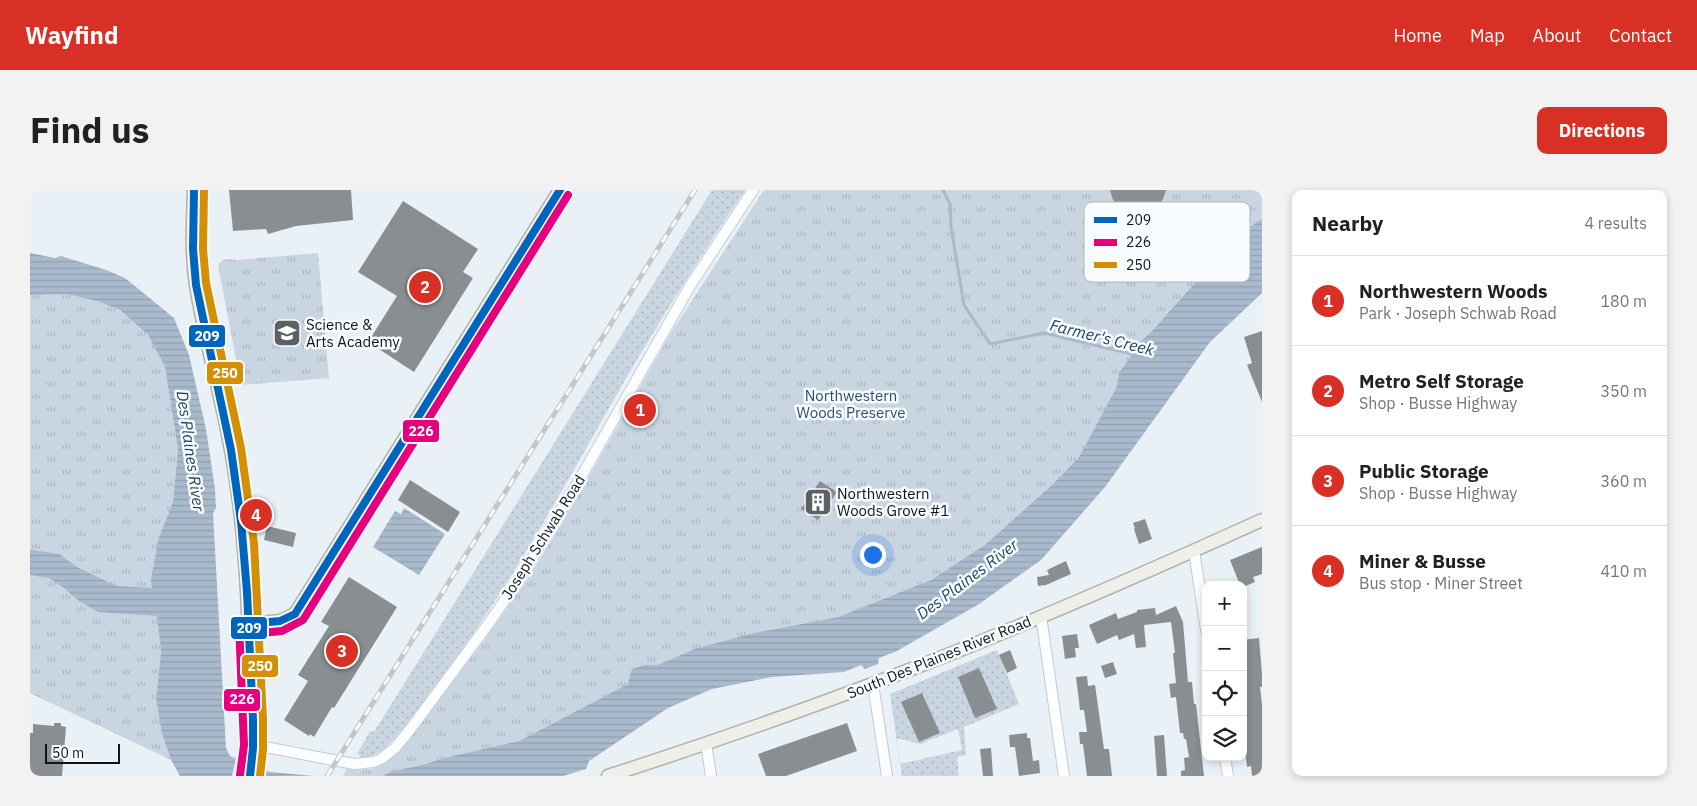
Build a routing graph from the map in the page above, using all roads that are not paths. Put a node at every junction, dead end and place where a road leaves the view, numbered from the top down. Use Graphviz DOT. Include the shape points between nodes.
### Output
graph roads {
  1 [pos="194,190"];
  2 [pos="560,190"];
  3 [pos="753,190"];
  4 [pos="1262,520"];
  5 [pos="1194,550"];
  6 [pos="1041,616"];
  7 [pos="249,624"];
  8 [pos="1205,626"];
  9 [pos="873,684"];
  10 [pos="706,744"];
  11 [pos="254,745"];
  12 [pos="1226,761"];
  13 [pos="250,776"];
  14 [pos="608,776"];
  15 [pos="711,776"];
  16 [pos="887,776"];
  17 [pos="1064,776"];
  18 [pos="1228,776"];
  1 -- 7 [label="main road" via="196,283 235,472"];
  2 -- 7 [label="main road" via="295,614 280,621"];
  3 -- 11 [label="street, Joseph Schwab Road" via="690,286 525,570 401,740 381,759 366,764"];
  4 -- 5 [label="main road, South Des Plaines River Road"];
  5 -- 6 [label="main road, South Des Plaines River Road"];
  5 -- 8 [label="street"];
  6 -- 9 [label="main road, South Des Plaines River Road"];
  6 -- 17 [label="street"];
  7 -- 11 [label="main road"];
  9 -- 10 [label="main road, South Des Plaines River Road"];
  9 -- 16 [label="street"];
  10 -- 14 [label="main road, South Des Plaines River Road"];
  10 -- 15 [label="street"];
  11 -- 13 [label="main road"];
  12 -- 18 [label="street"];
}
